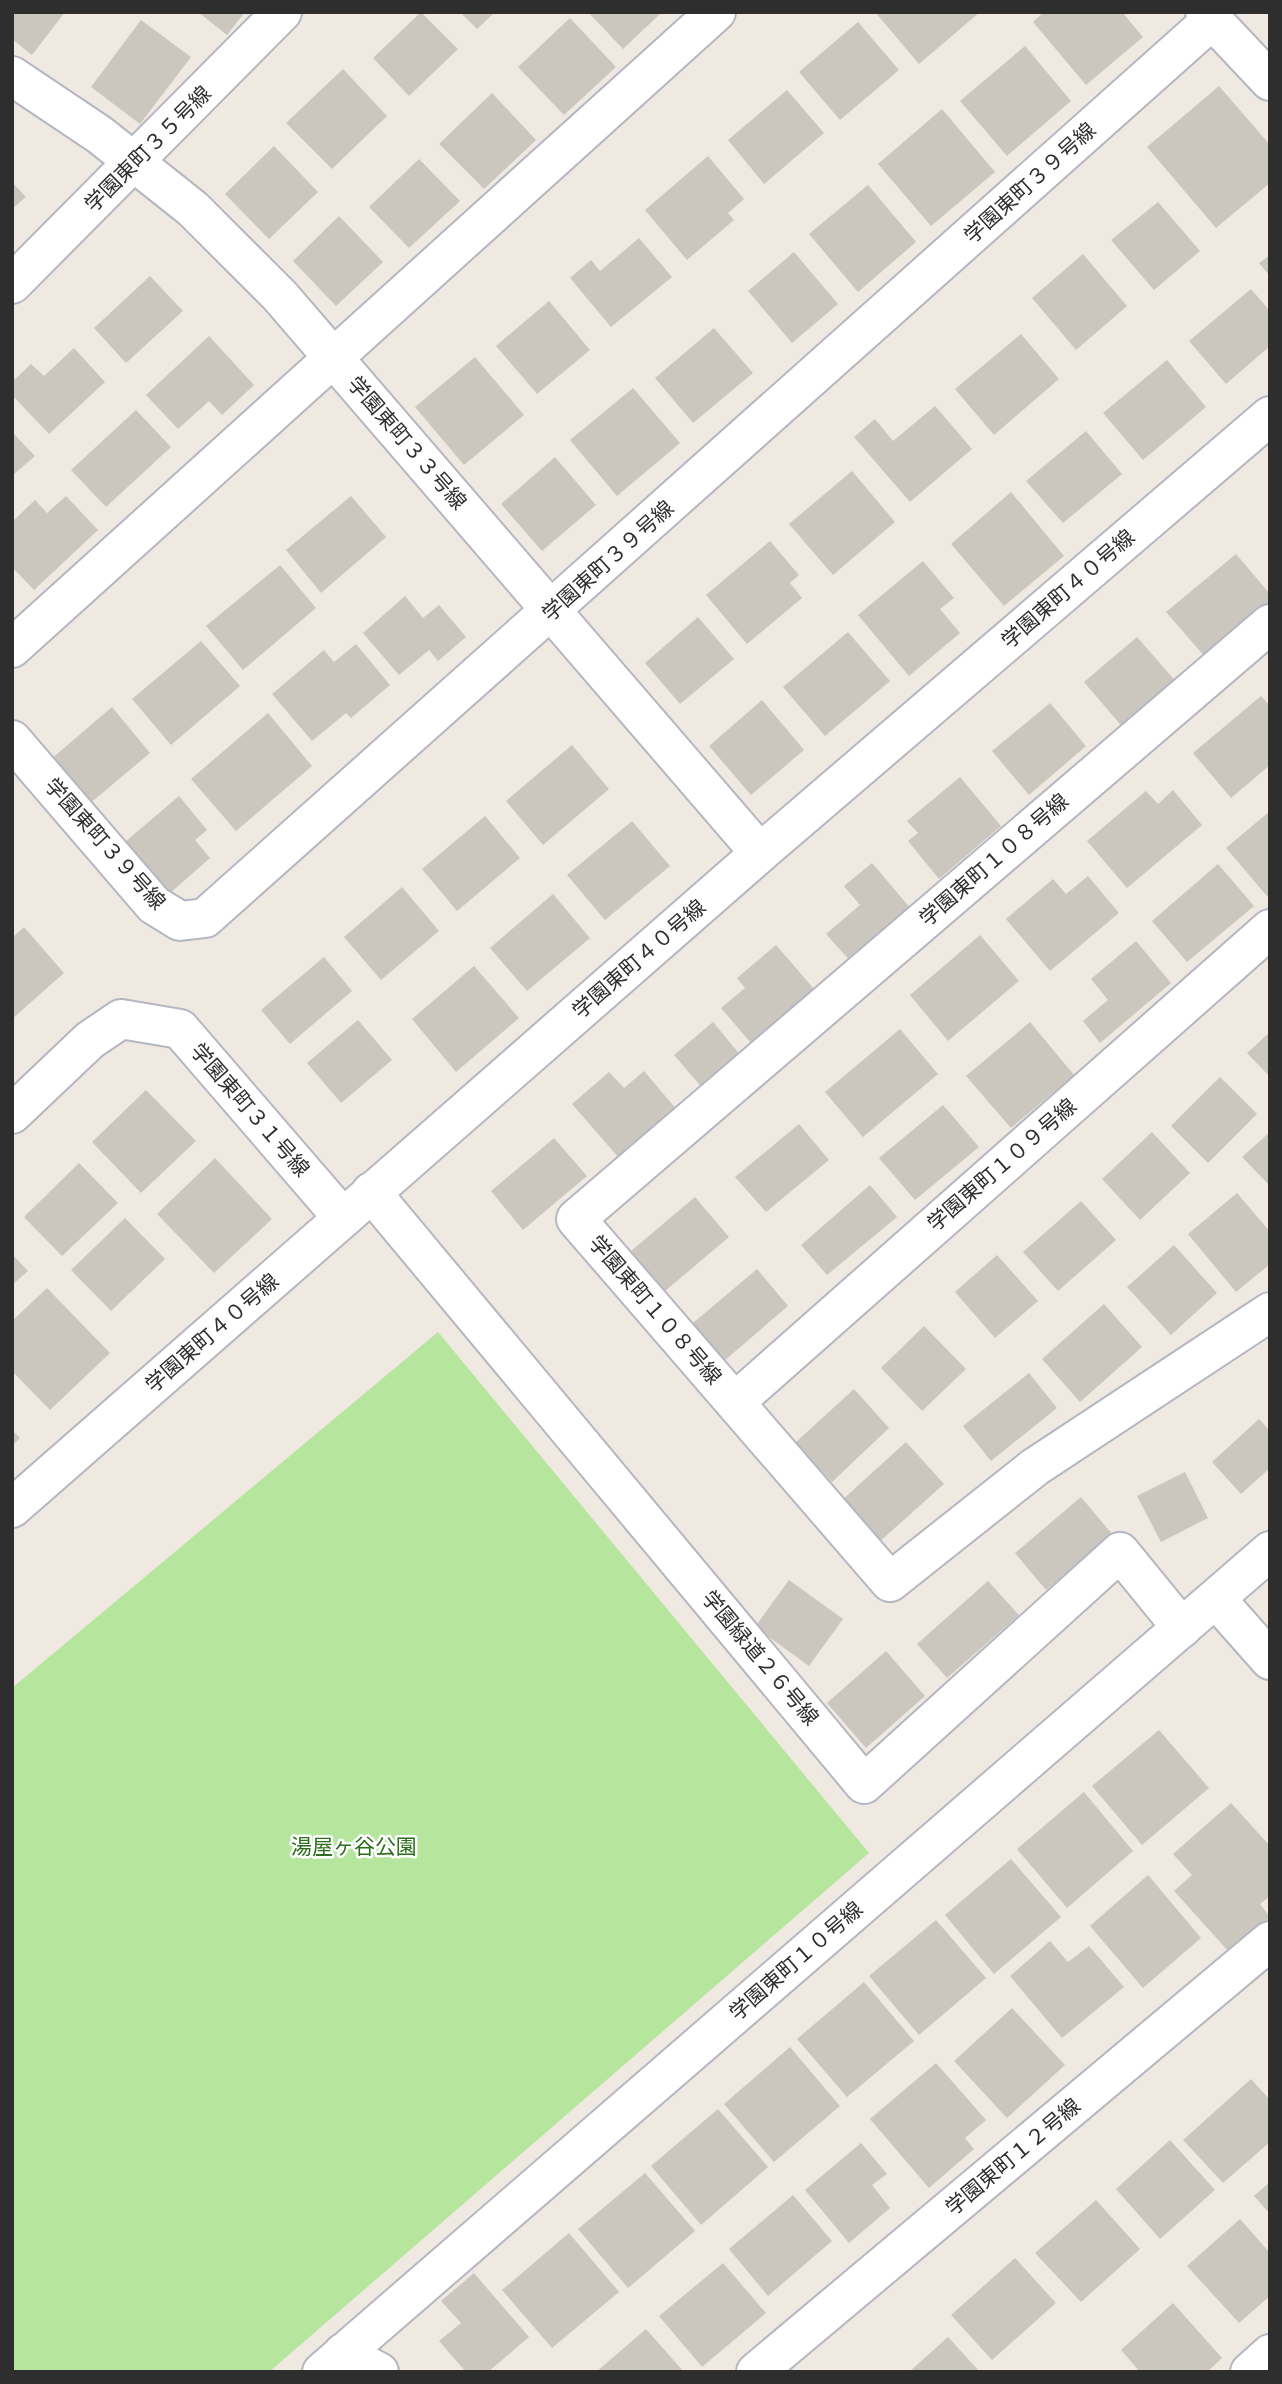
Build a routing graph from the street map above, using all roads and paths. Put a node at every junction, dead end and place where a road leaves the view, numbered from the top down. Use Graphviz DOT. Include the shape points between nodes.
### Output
graph roads {
  1 [pos="282,12"];
  2 [pos="716,12"];
  3 [pos="1209,16"];
  4 [pos="12,76"];
  5 [pos="1270,81"];
  6 [pos="136,163"];
  7 [pos="12,284"];
  8 [pos="335,359"];
  9 [pos="1270,415"];
  10 [pos="552,612"];
  11 [pos="1270,624"];
  12 [pos="12,648"];
  13 [pos="12,740"];
  14 [pos="760,853"];
  15 [pos="1270,929"];
  16 [pos="12,1114"];
  17 [pos="371,1192"];
  18 [pos="343,1218"];
  19 [pos="1270,1312"];
  20 [pos="734,1402"];
  21 [pos="12,1508"];
  22 [pos="1270,1550"];
  23 [pos="1216,1599"];
  24 [pos="1182,1628"];
  25 [pos="1270,1660"];
  26 [pos="1270,1941"];
  27 [pos="1270,2354"];
  28 [pos="333,2362"];
  29 [pos="379,2372"];
  30 [pos="756,2372"];
  31 [pos="1250,2372"];
  1 -- 6 [label="street, 学園東町３５号線"];
  2 -- 8 [label="street"];
  3 -- 5 [label="street"];
  3 -- 10 [label="street, 学園東町３９号線"];
  4 -- 6 [label="street, 学園東町３３号線"];
  6 -- 7 [label="street, 学園東町３５号線"];
  6 -- 8 [label="street, 学園東町３３号線" via="203,219"];
  8 -- 10 [label="street, 学園東町３３号線"];
  8 -- 12 [label="street"];
  9 -- 14 [label="street, 学園東町４０号線"];
  10 -- 13 [label="street, 学園東町３９号線" via="205,918 180,921 154,905"];
  10 -- 14 [label="street, 学園東町３３号線"];
  11 -- 20 [label="street, 学園東町１０８号線" via="576,1219"];
  14 -- 17 [label="street, 学園東町４０号線"];
  15 -- 20 [label="street, 学園東町１０９号線"];
  16 -- 18 [label="street, 学園東町３１号線" via="90,1040 121,1019 180,1030"];
  17 -- 18 [label="street, 学園東町４０号線"];
  17 -- 24 [label="street, 学園緑道２６号線" via="864,1784 1121,1552"];
  18 -- 21 [label="street, 学園東町４０号線"];
  19 -- 20 [label="street, 学園東町１０８号線" via="1035,1467 890,1582"];
  22 -- 23 [label="street, 学園東町１０号線"];
  23 -- 24 [label="street, 学園東町１０号線"];
  23 -- 25 [label="street"];
  24 -- 28 [label="street, 学園東町１０号線"];
  26 -- 30 [label="street, 学園東町１２号線"];
  27 -- 31 [label="street"];
  28 -- 29 [label="street"];
}
